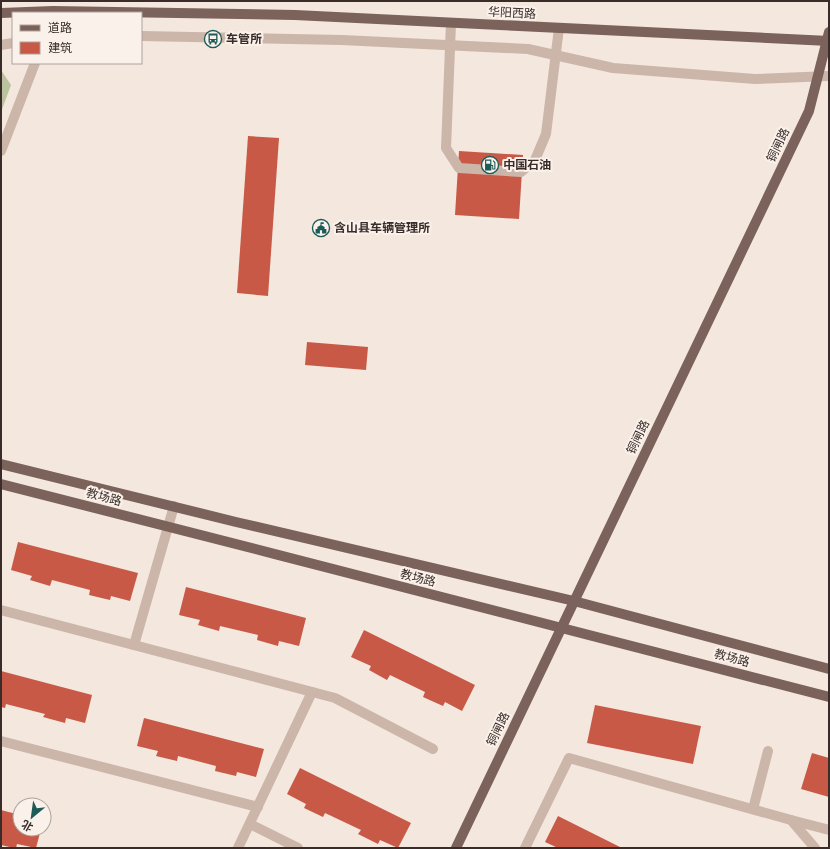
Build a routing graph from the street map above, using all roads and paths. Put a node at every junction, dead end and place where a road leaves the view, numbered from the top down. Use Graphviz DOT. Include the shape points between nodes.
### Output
graph roads {
  1 [pos="52,8"];
  2 [pos="1,13"];
  3 [pos="451,23"];
  4 [pos="559,28"];
  5 [pos="142,36"];
  6 [pos="828,38"];
  7 [pos="12,43"];
  8 [pos="1,44"];
  9 [pos="450,45"];
  10 [pos="555,55"];
  11 [pos="35,64"];
  12 [pos="829,76"];
  13 [pos="818,77"];
  14 [pos="1,151"];
  15 [pos="1,464"];
  16 [pos="1,484"];
  17 [pos="174,506"];
  18 [pos="168,527"];
  19 [pos="574,601"];
  20 [pos="1,610"];
  21 [pos="562,626"];
  22 [pos="134,645"];
  23 [pos="829,669"];
  24 [pos="312,692"];
  25 [pos="829,697"];
  26 [pos="1,741"];
  27 [pos="433,749"];
  28 [pos="768,751"];
  29 [pos="258,807"];
  30 [pos="753,809"];
  31 [pos="791,820"];
  32 [pos="250,824"];
  33 [pos="829,830"];
  34 [pos="238,848"];
  35 [pos="298,848"];
  36 [pos="456,848"];
  37 [pos="525,848"];
  38 [pos="815,848"];
  1 -- 2 [label="main road, 华阳西路"];
  1 -- 3 [label="main road, 华阳西路" via="294,15"];
  3 -- 4 [label="main road, 华阳西路"];
  3 -- 9 [label="street"];
  4 -- 6 [label="main road, 华阳西路"];
  4 -- 10 [label="street"];
  5 -- 9 [label="street"];
  6 -- 13 [label="main road, 铜闸路"];
  7 -- 8 [label="street"];
  9 -- 10 [label="street" via="528,49"];
  9 -- 10 [label="street" via="446,148 459,168 521,172 535,160 546,134"];
  10 -- 13 [label="street" via="612,68 755,79"];
  11 -- 14 [label="street"];
  12 -- 13 [label="street"];
  13 -- 19 [label="main road, 铜闸路" via="809,111"];
  15 -- 17 [label="main road, 教场路"];
  16 -- 18 [label="main road, 教场路"];
  17 -- 18 [label="street"];
  17 -- 19 [label="main road, 教场路"];
  18 -- 21 [label="main road, 教场路"];
  18 -- 22 [label="street"];
  19 -- 21 [label="main road, 铜闸路"];
  19 -- 23 [label="main road, 教场路"];
  20 -- 22 [label="street"];
  21 -- 25 [label="main road, 教场路"];
  21 -- 36 [label="main road, 铜闸路"];
  22 -- 24 [label="street"];
  24 -- 27 [label="street" via="335,698"];
  24 -- 29 [label="street"];
  26 -- 29 [label="street"];
  28 -- 30 [label="street"];
  29 -- 32 [label="street"];
  30 -- 31 [label="street"];
  30 -- 37 [label="street" via="570,758"];
  31 -- 33 [label="street"];
  31 -- 38 [label="street"];
  32 -- 34 [label="street"];
  32 -- 35 [label="street"];
}
